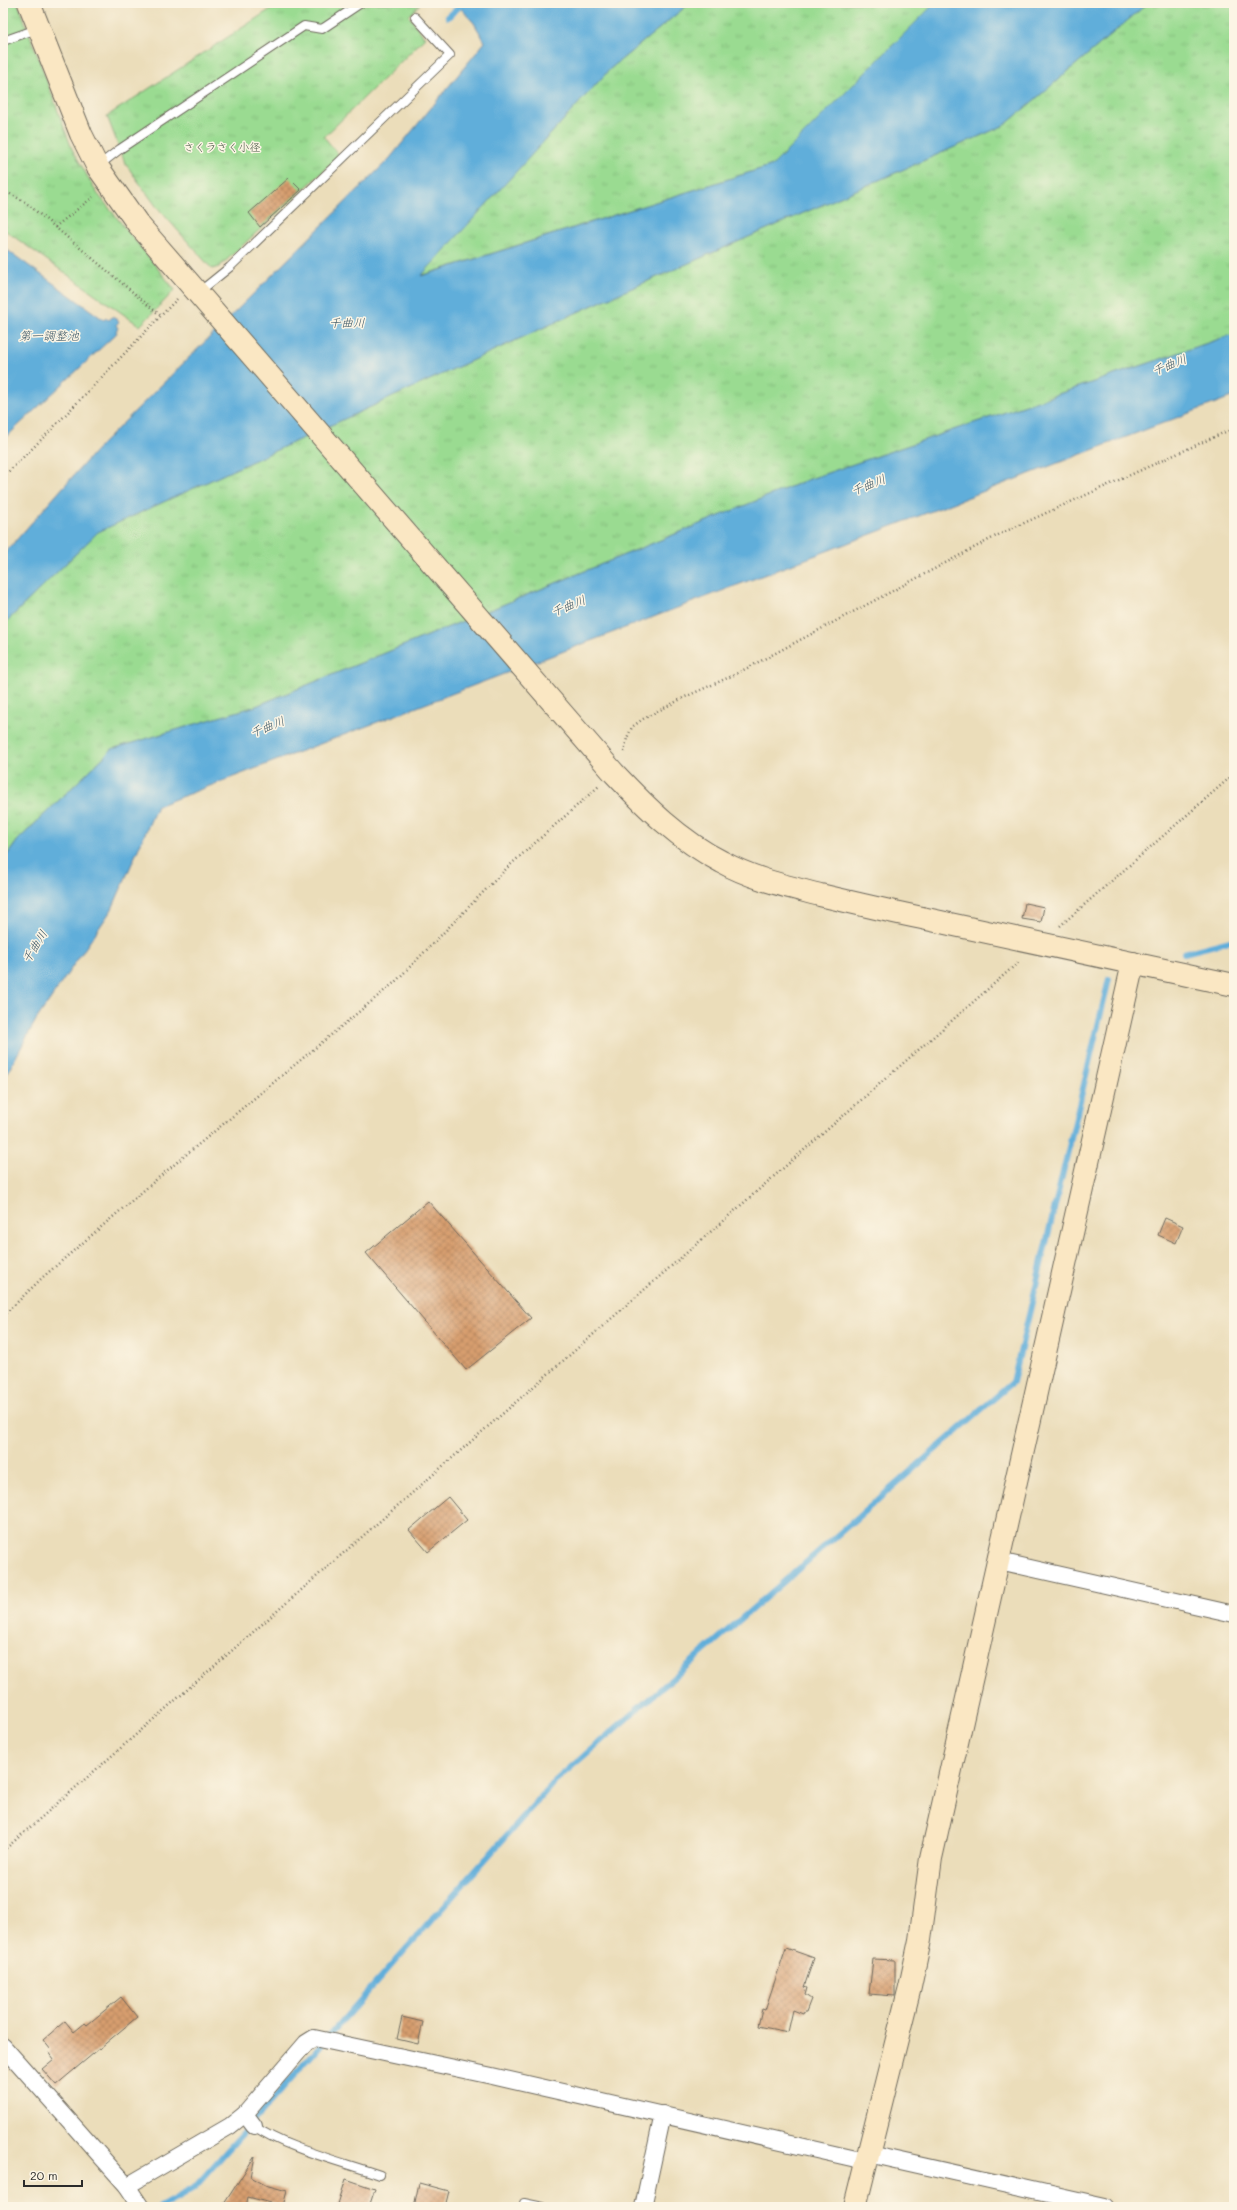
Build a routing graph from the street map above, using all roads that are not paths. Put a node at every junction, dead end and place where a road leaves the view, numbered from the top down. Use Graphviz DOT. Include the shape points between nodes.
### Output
graph roads {
  1 [pos="362,3"];
  2 [pos="32,5"];
  3 [pos="415,17"];
  4 [pos="37,29"];
  5 [pos="3,41"];
  6 [pos="97,166"];
  7 [pos="197,294"];
  8 [pos="1133,963"];
  9 [pos="1234,985"];
  10 [pos="999,1562"];
  11 [pos="1234,1614"];
  12 [pos="3,2046"];
  13 [pos="663,2114"];
  14 [pos="249,2120"];
  15 [pos="866,2157"];
  16 [pos="380,2175"];
  17 [pos="127,2186"];
  18 [pos="524,2203"];
  19 [pos="141,2207"];
  20 [pos="543,2207"];
  21 [pos="643,2207"];
  22 [pos="854,2207"];
  23 [pos="1106,2207"];
  1 -- 6 [label="lane" via="322,29 304,26"];
  2 -- 4 [label="street"];
  3 -- 7 [label="lane" via="450,55 230,267"];
  4 -- 5 [label="lane"];
  4 -- 6 [label="street"];
  6 -- 7 [label="street" via="138,224"];
  7 -- 8 [label="street" via="614,773 652,813 700,851 747,874 777,884 884,910"];
  8 -- 9 [label="street"];
  8 -- 10 [label="street"];
  10 -- 11 [label="street"];
  10 -- 15 [label="street" via="931,1858 920,1940 910,1987"];
  12 -- 17 [label="street"];
  13 -- 14 [label="street" via="325,2040 310,2039"];
  13 -- 15 [label="street" via="856,2158"];
  13 -- 21 [label="street"];
  14 -- 16 [label="lane" via="262,2132"];
  14 -- 17 [label="street" via="230,2126"];
  15 -- 22 [label="street"];
  15 -- 23 [label="street" via="878,2156"];
  17 -- 19 [label="street"];
  18 -- 20 [label="lane"];
}
